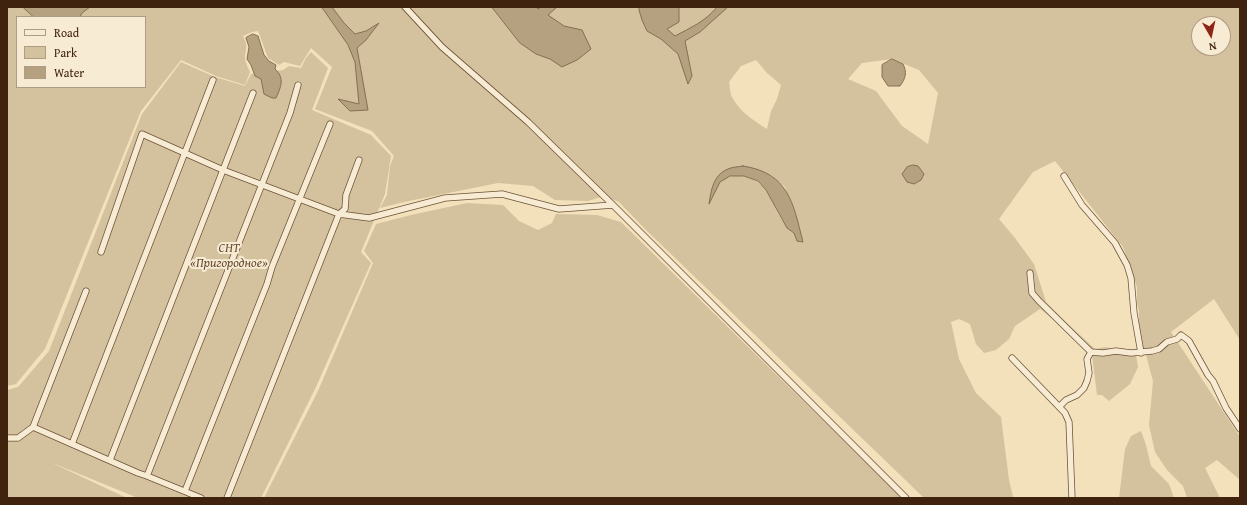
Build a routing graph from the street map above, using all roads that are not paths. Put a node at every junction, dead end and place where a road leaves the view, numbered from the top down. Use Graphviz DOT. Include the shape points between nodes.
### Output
graph roads {
  1 [pos="405,7"];
  2 [pos="213,80"];
  3 [pos="298,86"];
  4 [pos="253,93"];
  5 [pos="330,124"];
  6 [pos="185,154"];
  7 [pos="359,160"];
  8 [pos="224,170"];
  9 [pos="1064,176"];
  10 [pos="262,184"];
  11 [pos="300,198"];
  12 [pos="614,205"];
  13 [pos="339,214"];
  14 [pos="101,252"];
  15 [pos="1030,273"];
  16 [pos="86,291"];
  17 [pos="1091,352"];
  18 [pos="1141,353"];
  19 [pos="1012,358"];
  20 [pos="1059,407"];
  21 [pos="33,427"];
  22 [pos="1240,429"];
  23 [pos="7,438"];
  24 [pos="72,444"];
  25 [pos="110,460"];
  26 [pos="148,476"];
  27 [pos="185,491"];
  28 [pos="201,498"];
  29 [pos="227,498"];
  30 [pos="906,498"];
  31 [pos="1072,498"];
  1 -- 12 [label="street" via="442,47 528,122"];
  2 -- 6 [label="street"];
  3 -- 10 [label="street"];
  4 -- 8 [label="street"];
  5 -- 11 [label="street"];
  6 -- 8 [label="street"];
  6 -- 14 [label="street" via="142,134"];
  6 -- 24 [label="street"];
  7 -- 13 [label="street" via="346,195 345,208"];
  8 -- 10 [label="street"];
  8 -- 25 [label="street"];
  9 -- 18 [label="street" via="1082,205 1115,243 1127,265"];
  10 -- 11 [label="street"];
  10 -- 26 [label="street"];
  11 -- 13 [label="street"];
  11 -- 27 [label="street"];
  12 -- 13 [label="street" via="559,209 502,194 445,198 368,218"];
  12 -- 30 [label="street"];
  13 -- 29 [label="street"];
  15 -- 17 [label="street" via="1032,293 1038,301"];
  16 -- 21 [label="street"];
  17 -- 18 [label="street"];
  17 -- 20 [label="street" via="1086,359 1089,373 1084,388"];
  18 -- 22 [label="street" via="1159,349 1168,342 1177,340 1181,335 1189,341"];
  19 -- 20 [label="street"];
  20 -- 31 [label="street" via="1070,428"];
  21 -- 23 [label="street" via="18,438"];
  21 -- 24 [label="street"];
  24 -- 25 [label="street"];
  25 -- 26 [label="street"];
  26 -- 27 [label="street"];
  27 -- 28 [label="street"];
}
